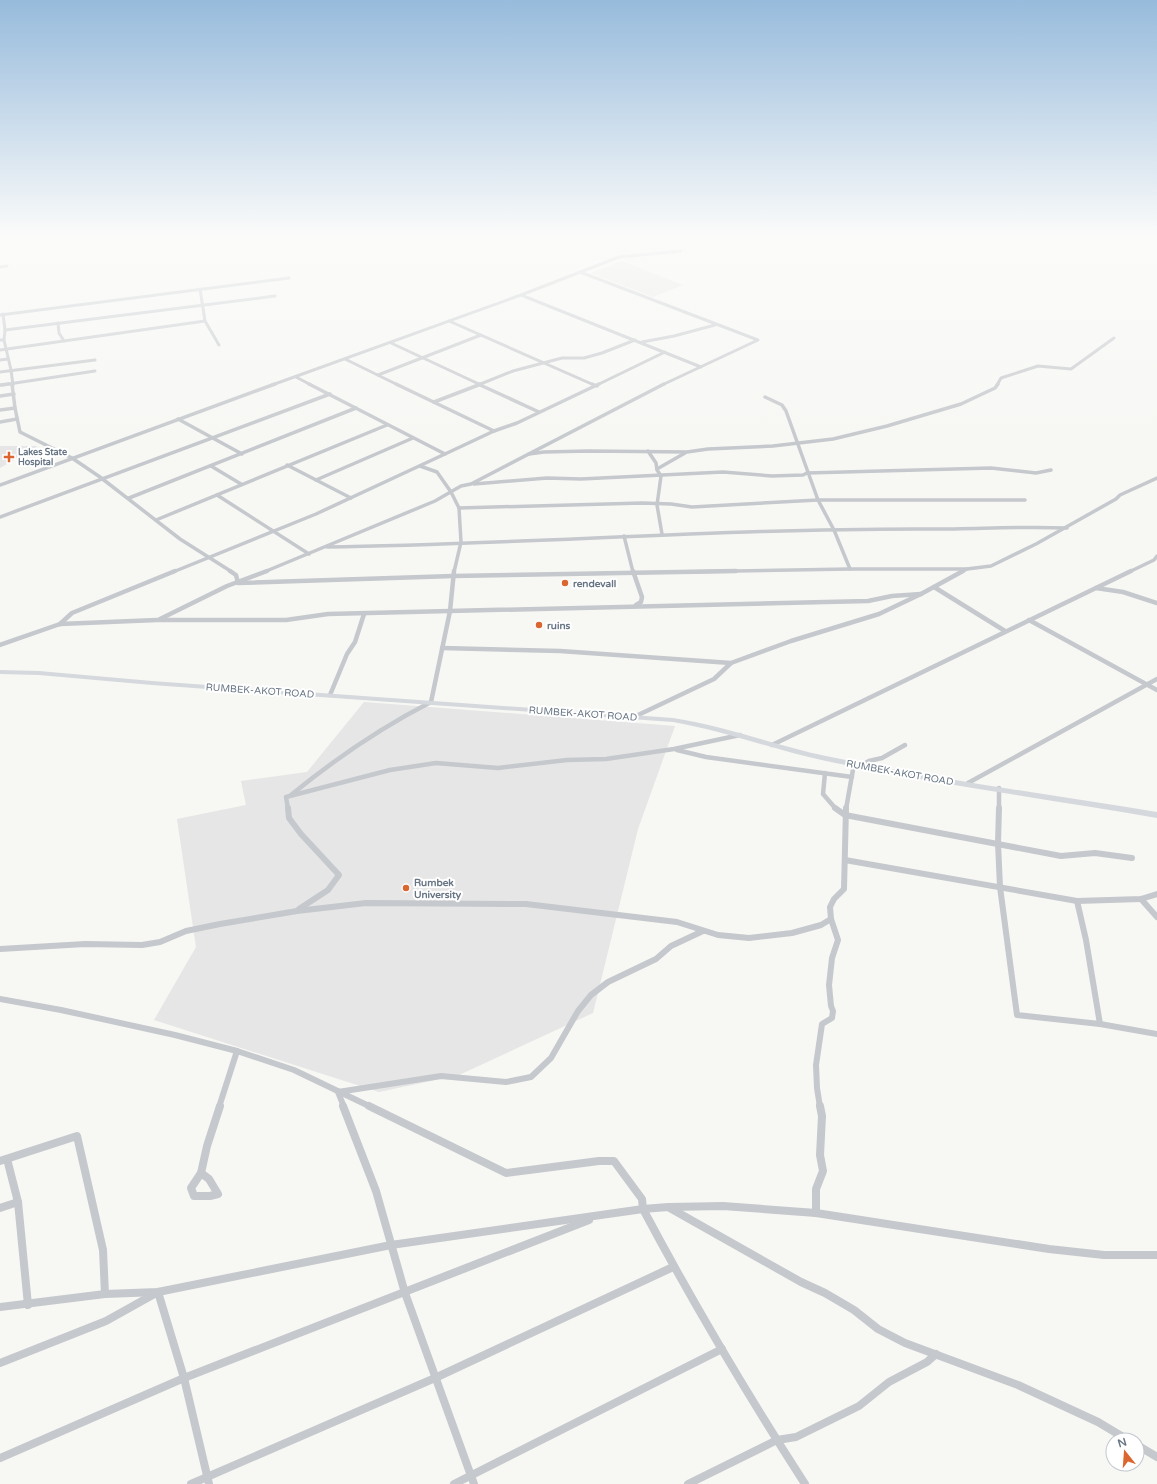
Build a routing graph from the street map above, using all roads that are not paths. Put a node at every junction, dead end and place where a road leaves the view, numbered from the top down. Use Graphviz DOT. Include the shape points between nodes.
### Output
graph roads {
  1 [pos="71,305"];
  2 [pos="199,305"];
  3 [pos="201,305"];
  4 [pos="493,305"];
  5 [pos="547,305"];
  6 [pos="665,305"];
  7 [pos="2,314"];
  8 [pos="204,321"];
  9 [pos="449,321"];
  10 [pos="58,323"];
  11 [pos="716,325"];
  12 [pos="5,330"];
  13 [pos="481,335"];
  14 [pos="1114,338"];
  15 [pos="2,340"];
  16 [pos="635,340"];
  17 [pos="64,341"];
  18 [pos="641,342"];
  19 [pos="391,343"];
  20 [pos="219,345"];
  21 [pos="0,350"];
  22 [pos="6,350"];
  23 [pos="665,352"];
  24 [pos="422,358"];
  25 [pos="8,359"];
  26 [pos="0,360"];
  27 [pos="95,360"];
  28 [pos="345,360"];
  29 [pos="543,362"];
  30 [pos="701,367"];
  31 [pos="12,370"];
  32 [pos="95,370"];
  33 [pos="0,372"];
  34 [pos="378,375"];
  35 [pos="296,377"];
  36 [pos="14,383"];
  37 [pos="0,385"];
  38 [pos="479,385"];
  39 [pos="597,386"];
  40 [pos="14,394"];
  41 [pos="330,394"];
  42 [pos="0,396"];
  43 [pos="765,397"];
  44 [pos="434,402"];
  45 [pos="15,408"];
  46 [pos="356,408"];
  47 [pos="0,410"];
  48 [pos="539,412"];
  49 [pos="17,419"];
  50 [pos="178,419"];
  51 [pos="0,422"];
  52 [pos="387,425"];
  53 [pos="494,431"];
  54 [pos="211,437"];
  55 [pos="413,438"];
  56 [pos="798,444"];
  57 [pos="648,451"];
  58 [pos="687,452"];
  59 [pos="242,454"];
  60 [pos="445,454"];
  61 [pos="525,455"];
  62 [pos="71,458"];
  63 [pos="287,465"];
  64 [pos="211,466"];
  65 [pos="420,466"];
  66 [pos="657,469"];
  67 [pos="1051,470"];
  68 [pos="807,473"];
  69 [pos="661,476"];
  70 [pos="1157,478"];
  71 [pos="101,479"];
  72 [pos="316,480"];
  73 [pos="241,484"];
  74 [pos="471,484"];
  75 [pos="0,485"];
  76 [pos="451,492"];
  77 [pos="217,495"];
  78 [pos="129,498"];
  79 [pos="351,498"];
  80 [pos="818,500"];
  81 [pos="1025,500"];
  82 [pos="658,505"];
  83 [pos="459,508"];
  84 [pos="0,517"];
  85 [pos="156,520"];
  86 [pos="1067,528"];
  87 [pos="834,530"];
  88 [pos="274,531"];
  89 [pos="662,534"];
  90 [pos="624,536"];
  91 [pos="461,542"];
  92 [pos="324,547"];
  93 [pos="309,554"];
  94 [pos="1157,556"];
  95 [pos="211,557"];
  96 [pos="850,569"];
  97 [pos="967,569"];
  98 [pos="632,573"];
  99 [pos="453,576"];
  100 [pos="238,583"];
  101 [pos="934,587"];
  102 [pos="1095,588"];
  103 [pos="921,594"];
  104 [pos="1157,603"];
  105 [pos="634,606"];
  106 [pos="450,611"];
  107 [pos="364,614"];
  108 [pos="157,620"];
  109 [pos="1030,620"];
  110 [pos="60,624"];
  111 [pos="1005,631"];
  112 [pos="0,645"];
  113 [pos="442,648"];
  114 [pos="731,663"];
  115 [pos="0,672"];
  116 [pos="1157,679"];
  117 [pos="1147,684"];
  118 [pos="1157,690"];
  119 [pos="330,695"];
  120 [pos="431,702"];
  121 [pos="636,716"];
  122 [pos="740,735"];
  123 [pos="772,745"];
  124 [pos="905,745"];
  125 [pos="674,749"];
  126 [pos="858,765"];
  127 [pos="824,773"];
  128 [pos="852,777"];
  129 [pos="968,783"];
  130 [pos="999,788"];
  131 [pos="290,796"];
  132 [pos="845,815"];
  133 [pos="1157,815"];
  134 [pos="998,842"];
  135 [pos="1132,858"];
  136 [pos="845,860"];
  137 [pos="1000,887"];
  138 [pos="1157,894"];
  139 [pos="1141,899"];
  140 [pos="1078,901"];
  141 [pos="297,911"];
  142 [pos="1157,918"];
  143 [pos="831,919"];
  144 [pos="703,931"];
  145 [pos="0,949"];
  146 [pos="0,999"];
  147 [pos="1100,1024"];
  148 [pos="1157,1034"];
  149 [pos="237,1051"];
  150 [pos="338,1092"];
  151 [pos="3,1160"];
  152 [pos="201,1173"];
  153 [pos="18,1202"];
  154 [pos="668,1207"];
  155 [pos="0,1208"];
  156 [pos="643,1208"];
  157 [pos="816,1213"];
  158 [pos="597,1216"];
  159 [pos="391,1244"];
  160 [pos="1157,1255"];
  161 [pos="673,1267"];
  162 [pos="158,1292"];
  163 [pos="405,1293"];
  164 [pos="105,1294"];
  165 [pos="28,1305"];
  166 [pos="0,1307"];
  167 [pos="722,1349"];
  168 [pos="936,1354"];
  169 [pos="0,1363"];
  170 [pos="184,1378"];
  171 [pos="435,1378"];
  172 [pos="1115,1432"];
  173 [pos="777,1440"];
  174 [pos="1145,1450"];
  175 [pos="1157,1457"];
  176 [pos="0,1458"];
  177 [pos="208,1480"];
  178 [pos="472,1480"];
  179 [pos="191,1484"];
  180 [pos="454,1484"];
  181 [pos="688,1484"];
  182 [pos="805,1484"];
  1 -- 7 [label="street"];
  2 -- 10 [label="street"];
  3 -- 8 [label="street"];
  4 -- 9 [label="street"];
  5 -- 16 [label="street"];
  6 -- 11 [label="street"];
  7 -- 12 [label="street"];
  8 -- 17 [label="street"];
  8 -- 20 [label="street"];
  9 -- 13 [label="street"];
  9 -- 19 [label="street"];
  10 -- 12 [label="street"];
  10 -- 17 [label="street" via="59,333"];
  11 -- 18 [label="street"];
  11 -- 30 [label="street" via="758,340"];
  12 -- 15 [label="street"];
  13 -- 24 [label="street"];
  13 -- 29 [label="street"];
  14 -- 56 [label="street" via="1071,369 1038,366 1001,378 995,388 961,404 887,426 833,439"];
  15 -- 22 [label="street"];
  16 -- 18 [label="street"];
  16 -- 29 [label="street" via="584,358 562,358"];
  17 -- 22 [label="street"];
  18 -- 23 [label="street"];
  19 -- 24 [label="street"];
  19 -- 28 [label="street"];
  21 -- 22 [label="street"];
  22 -- 25 [label="street"];
  23 -- 30 [label="street"];
  23 -- 39 [label="street"];
  24 -- 34 [label="street"];
  24 -- 38 [label="street"];
  25 -- 26 [label="street"];
  25 -- 31 [label="street"];
  27 -- 31 [label="street"];
  28 -- 34 [label="street"];
  28 -- 35 [label="street"];
  29 -- 38 [label="street"];
  29 -- 39 [label="street"];
  30 -- 61 [label="street"];
  31 -- 33 [label="street"];
  31 -- 36 [label="street"];
  32 -- 36 [label="street"];
  34 -- 44 [label="street"];
  35 -- 41 [label="street"];
  35 -- 50 [label="street"];
  36 -- 37 [label="street"];
  36 -- 40 [label="street"];
  38 -- 44 [label="street"];
  38 -- 48 [label="street"];
  39 -- 48 [label="street"];
  40 -- 42 [label="street"];
  40 -- 45 [label="street"];
  41 -- 46 [label="street"];
  41 -- 54 [label="street"];
  43 -- 56 [label="street" via="782,405"];
  44 -- 53 [label="street"];
  45 -- 47 [label="street"];
  45 -- 49 [label="street"];
  46 -- 52 [label="street"];
  46 -- 59 [label="street"];
  48 -- 53 [label="street"];
  49 -- 51 [label="street"];
  49 -- 62 [label="street" via="20,432"];
  50 -- 54 [label="street"];
  50 -- 62 [label="street"];
  52 -- 55 [label="street"];
  52 -- 63 [label="street"];
  53 -- 60 [label="street"];
  54 -- 59 [label="street"];
  54 -- 71 [label="street"];
  55 -- 60 [label="street"];
  55 -- 72 [label="street"];
  56 -- 58 [label="street"];
  56 -- 68 [label="street"];
  57 -- 58 [label="street"];
  57 -- 61 [label="street" via="544,452"];
  57 -- 66 [label="street"];
  58 -- 66 [label="street"];
  59 -- 64 [label="street"];
  60 -- 65 [label="street"];
  61 -- 74 [label="street"];
  62 -- 71 [label="street"];
  62 -- 75 [label="street"];
  63 -- 72 [label="street"];
  63 -- 73 [label="street"];
  64 -- 73 [label="street"];
  64 -- 78 [label="street"];
  65 -- 76 [label="street" via="437,472"];
  65 -- 79 [label="street"];
  66 -- 69 [label="street"];
  67 -- 68 [label="street" via="1036,473 991,468"];
  68 -- 69 [label="street" via="772,476 723,472"];
  68 -- 80 [label="street"];
  69 -- 74 [label="street" via="547,478"];
  69 -- 82 [label="street"];
  70 -- 86 [label="street" via="1120,495"];
  71 -- 78 [label="street"];
  71 -- 84 [label="street"];
  72 -- 79 [label="street"];
  73 -- 77 [label="street"];
  74 -- 76 [label="street"];
  76 -- 83 [label="street"];
  76 -- 92 [label="street"];
  77 -- 85 [label="street"];
  77 -- 88 [label="street"];
  78 -- 85 [label="street"];
  79 -- 88 [label="street"];
  80 -- 81 [label="street"];
  80 -- 82 [label="street" via="692,507"];
  80 -- 87 [label="street"];
  82 -- 83 [label="street" via="642,503"];
  82 -- 89 [label="street"];
  83 -- 91 [label="street"];
  85 -- 95 [label="street"];
  86 -- 87 [label="street" via="1031,526"];
  86 -- 97 [label="street" via="991,566"];
  87 -- 89 [label="street"];
  87 -- 96 [label="street"];
  88 -- 93 [label="street"];
  88 -- 95 [label="street"];
  89 -- 90 [label="street"];
  90 -- 91 [label="street"];
  90 -- 98 [label="street"];
  91 -- 92 [label="street"];
  91 -- 99 [label="street"];
  92 -- 93 [label="street"];
  93 -- 100 [label="street"];
  94 -- 102 [label="street" via="1154,560"];
  95 -- 100 [label="street" via="236,575"];
  95 -- 110 [label="street" via="72,613"];
  96 -- 97 [label="street"];
  96 -- 98 [label="street"];
  97 -- 101 [label="street"];
  98 -- 99 [label="street"];
  98 -- 105 [label="street" via="642,598 641,602"];
  99 -- 100 [label="street"];
  99 -- 106 [label="street"];
  100 -- 108 [label="street"];
  101 -- 103 [label="street"];
  101 -- 111 [label="street"];
  102 -- 104 [label="street" via="1123,592"];
  102 -- 109 [label="street"];
  103 -- 105 [label="street" via="868,601"];
  103 -- 114 [label="street" via="880,614 791,641"];
  105 -- 106 [label="street"];
  106 -- 107 [label="street"];
  106 -- 113 [label="street"];
  107 -- 108 [label="street" via="328,614 286,620"];
  107 -- 119 [label="street"];
  108 -- 110 [label="street"];
  109 -- 111 [label="street"];
  109 -- 117 [label="street"];
  110 -- 112 [label="street"];
  111 -- 123 [label="street"];
  113 -- 114 [label="street" via="560,651"];
  113 -- 120 [label="street"];
  114 -- 121 [label="street" via="714,679"];
  115 -- 119 [label="main road, RUMBEK-AKOT ROAD"];
  116 -- 117 [label="street"];
  117 -- 118 [label="street"];
  117 -- 129 [label="street"];
  119 -- 120 [label="main road, RUMBEK-AKOT ROAD"];
  120 -- 121 [label="main road, RUMBEK-AKOT ROAD"];
  120 -- 131 [label="street" via="401,716 346,752"];
  121 -- 122 [label="main road, RUMBEK-AKOT ROAD" via="692,722"];
  122 -- 123 [label="main road, RUMBEK-AKOT ROAD"];
  122 -- 125 [label="street"];
  123 -- 126 [label="main road, RUMBEK-AKOT ROAD"];
  124 -- 126 [label="street" via="882,758"];
  125 -- 127 [label="street" via="706,757"];
  125 -- 131 [label="street" via="606,759 567,760 498,768 436,763 390,770"];
  126 -- 128 [label="street"];
  126 -- 129 [label="main road, RUMBEK-AKOT ROAD"];
  127 -- 128 [label="street"];
  127 -- 132 [label="street" via="823,794"];
  128 -- 132 [label="street"];
  129 -- 130 [label="main road, RUMBEK-AKOT ROAD"];
  130 -- 133 [label="main road, RUMBEK-AKOT ROAD"];
  130 -- 134 [label="street"];
  131 -- 141 [label="street" via="286,797 289,818 338,875 328,890"];
  132 -- 134 [label="street"];
  132 -- 136 [label="street"];
  134 -- 135 [label="street" via="1061,856 1096,853"];
  134 -- 137 [label="street"];
  136 -- 137 [label="street"];
  136 -- 143 [label="street" via="844,889 830,907"];
  137 -- 140 [label="street"];
  137 -- 147 [label="street" via="1017,1015"];
  138 -- 139 [label="street"];
  139 -- 140 [label="street"];
  139 -- 142 [label="street"];
  140 -- 147 [label="street"];
  141 -- 144 [label="street" via="366,903 526,904 677,922"];
  141 -- 145 [label="street" via="186,931 160,942 142,945 85,944"];
  143 -- 144 [label="street" via="821,925 792,933 749,938"];
  143 -- 157 [label="street" via="838,940 832,958 829,984 832,1018 822,1024 816,1065 822,1116 820,1155 823,1171 816,1189"];
  144 -- 150 [label="street" via="659,954 656,959 608,982 591,995 578,1011 551,1058 531,1077 506,1082 441,1076"];
  146 -- 149 [label="street" via="104,1019"];
  147 -- 148 [label="street"];
  149 -- 150 [label="street" via="294,1070"];
  149 -- 152 [label="street"];
  150 -- 156 [label="street" via="506,1173 614,1161 642,1199"];
  150 -- 159 [label="street" via="376,1191"];
  151 -- 153 [label="street"];
  151 -- 164 [label="street" via="77,1136 103,1250"];
  153 -- 155 [label="street"];
  153 -- 165 [label="street"];
  154 -- 156 [label="street"];
  154 -- 157 [label="street" via="723,1206"];
  154 -- 168 [label="street" via="825,1293 905,1343"];
  156 -- 158 [label="street"];
  156 -- 161 [label="street"];
  157 -- 160 [label="street" via="1049,1249 1104,1255"];
  158 -- 159 [label="street"];
  158 -- 163 [label="street"];
  159 -- 162 [label="street"];
  159 -- 163 [label="street"];
  161 -- 167 [label="street"];
  161 -- 171 [label="street"];
  162 -- 164 [label="street"];
  162 -- 169 [label="street" via="106,1321"];
  162 -- 170 [label="street"];
  163 -- 170 [label="street"];
  163 -- 171 [label="street"];
  164 -- 165 [label="street"];
  165 -- 166 [label="street"];
  167 -- 173 [label="street"];
  167 -- 178 [label="street"];
  168 -- 172 [label="street" via="1018,1385"];
  168 -- 173 [label="street" via="927,1362 889,1382 859,1406 796,1437"];
  170 -- 176 [label="street"];
  170 -- 177 [label="street"];
  171 -- 177 [label="street"];
  171 -- 178 [label="street"];
  173 -- 181 [label="street"];
  173 -- 182 [label="street"];
  174 -- 175 [label="street"];
  177 -- 179 [label="street"];
  178 -- 180 [label="street"];
}
